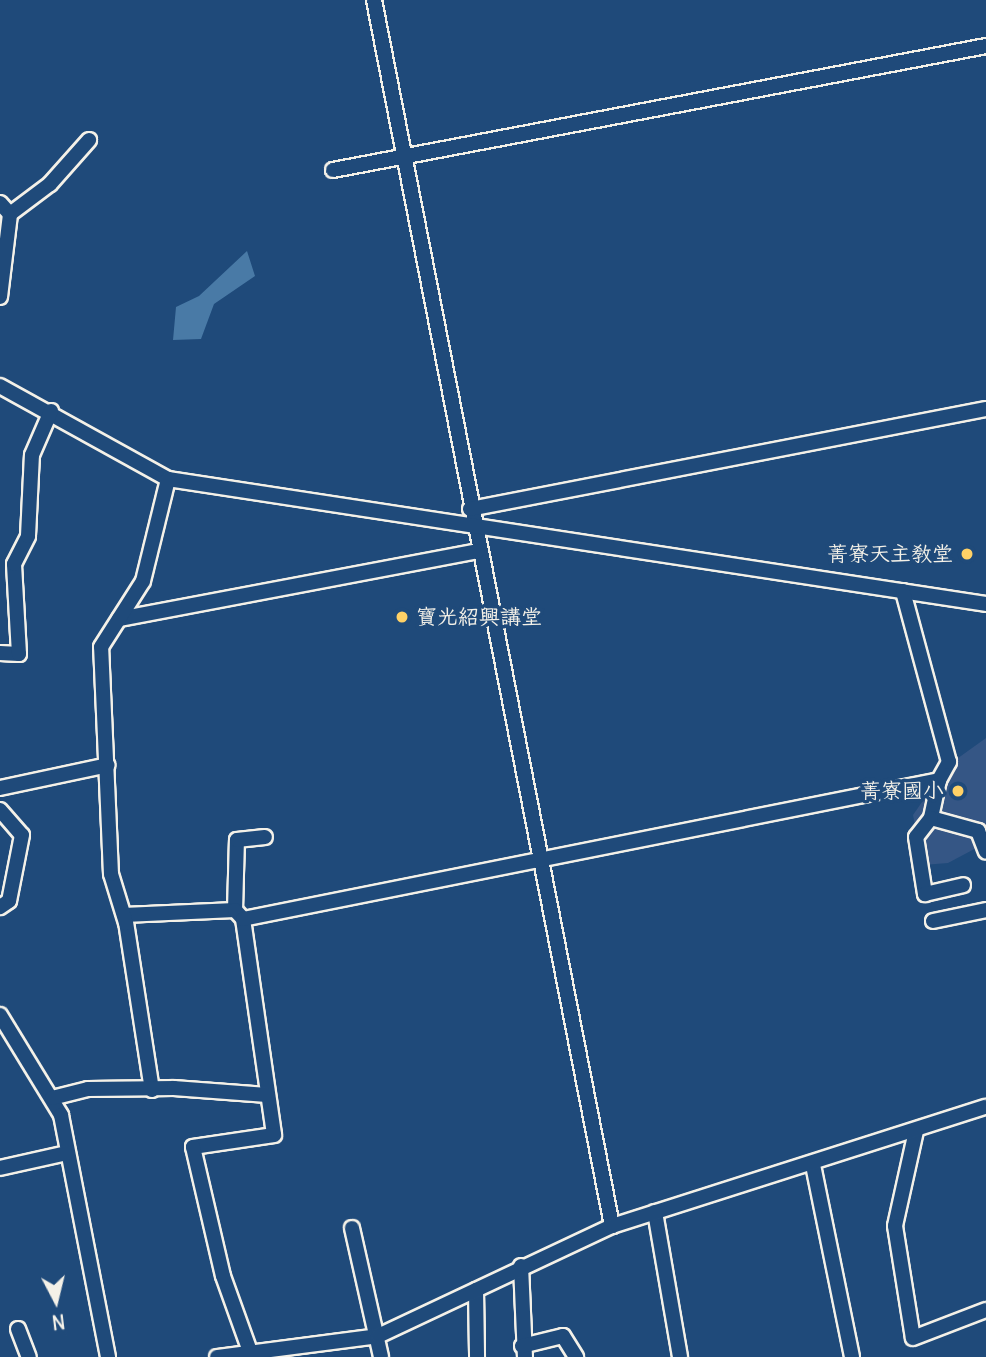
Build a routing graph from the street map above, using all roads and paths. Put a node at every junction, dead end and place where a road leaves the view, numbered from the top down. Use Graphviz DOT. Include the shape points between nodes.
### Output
graph roads {
  1 [pos="374,0"];
  2 [pos="986,46"];
  3 [pos="89,140"];
  4 [pos="401,158"];
  5 [pos="333,170"];
  6 [pos="5,209"];
  7 [pos="3,243"];
  8 [pos="0,297"];
  9 [pos="0,386"];
  10 [pos="986,409"];
  11 [pos="51,411"];
  12 [pos="168,479"];
  13 [pos="470,509"];
  14 [pos="472,526"];
  15 [pos="478,551"];
  16 [pos="903,591"];
  17 [pos="986,604"];
  18 [pos="119,620"];
  19 [pos="0,653"];
  20 [pos="108,765"];
  21 [pos="939,780"];
  22 [pos="0,788"];
  23 [pos="0,810"];
  24 [pos="931,818"];
  25 [pos="265,837"];
  26 [pos="986,852"];
  27 [pos="537,861"];
  28 [pos="963,885"];
  29 [pos="0,907"];
  30 [pos="986,909"];
  31 [pos="239,914"];
  32 [pos="124,915"];
  33 [pos="933,921"];
  34 [pos="1,1019"];
  35 [pos="152,1090"];
  36 [pos="267,1096"];
  37 [pos="52,1098"];
  38 [pos="986,1107"];
  39 [pos="916,1131"];
  40 [pos="67,1153"];
  41 [pos="813,1166"];
  42 [pos="0,1168"];
  43 [pos="655,1212"];
  44 [pos="612,1226"];
  45 [pos="352,1228"];
  46 [pos="521,1266"];
  47 [pos="476,1290"];
  48 [pos="986,1310"];
  49 [pos="18,1329"];
  50 [pos="378,1336"];
  51 [pos="523,1352"];
  52 [pos="252,1355"];
  53 [pos="29,1357"];
  54 [pos="108,1357"];
  55 [pos="217,1357"];
  56 [pos="381,1357"];
  57 [pos="477,1357"];
  58 [pos="576,1357"];
  59 [pos="680,1357"];
  60 [pos="852,1357"];
  1 -- 4 [label="street"];
  2 -- 4 [label="street"];
  3 -- 6 [label="street" via="50,184"];
  4 -- 5 [label="street"];
  4 -- 13 [label="street"];
  6 -- 7 [label="street"];
  7 -- 8 [label="street"];
  9 -- 11 [label="street"];
  10 -- 13 [label="street"];
  11 -- 12 [label="street"];
  11 -- 19 [label="street" via="32,455 27,536 14,564 19,654"];
  12 -- 14 [label="street"];
  12 -- 18 [label="street" via="143,581"];
  13 -- 14 [label="street"];
  14 -- 15 [label="street"];
  14 -- 16 [label="street"];
  15 -- 18 [label="street"];
  15 -- 27 [label="street"];
  16 -- 17 [label="street"];
  16 -- 21 [label="street" via="949,762"];
  18 -- 20 [label="street" via="101,647"];
  20 -- 22 [label="street"];
  20 -- 32 [label="street" via="111,874"];
  21 -- 24 [label="street"];
  21 -- 27 [label="street"];
  23 -- 29 [label="street" via="22,835 9,901"];
  24 -- 26 [label="street" via="978,831"];
  24 -- 28 [label="street" via="916,837 925,894"];
  25 -- 31 [label="street" via="237,840"];
  27 -- 31 [label="street"];
  27 -- 44 [label="street"];
  30 -- 33 [label="street"];
  31 -- 32 [label="street"];
  31 -- 36 [label="street"];
  32 -- 35 [label="street"];
  34 -- 37 [label="street"];
  35 -- 36 [label="street"];
  35 -- 37 [label="street" via="88,1089"];
  36 -- 52 [label="street" via="270,1140 193,1147 223,1276"];
  37 -- 40 [label="street"];
  38 -- 39 [label="street"];
  39 -- 41 [label="street"];
  39 -- 48 [label="street" via="895,1226 913,1338"];
  40 -- 42 [label="street"];
  40 -- 54 [label="street"];
  41 -- 43 [label="street"];
  41 -- 60 [label="street"];
  43 -- 44 [label="street"];
  43 -- 59 [label="street"];
  44 -- 46 [label="street"];
  45 -- 50 [label="street"];
  46 -- 47 [label="street"];
  46 -- 51 [label="street"];
  47 -- 50 [label="street"];
  47 -- 57 [label="street"];
  49 -- 53 [label="street"];
  50 -- 52 [label="street"];
  50 -- 56 [label="street"];
  51 -- 58 [label="street" via="563,1336"];
  52 -- 55 [label="street"];
}
